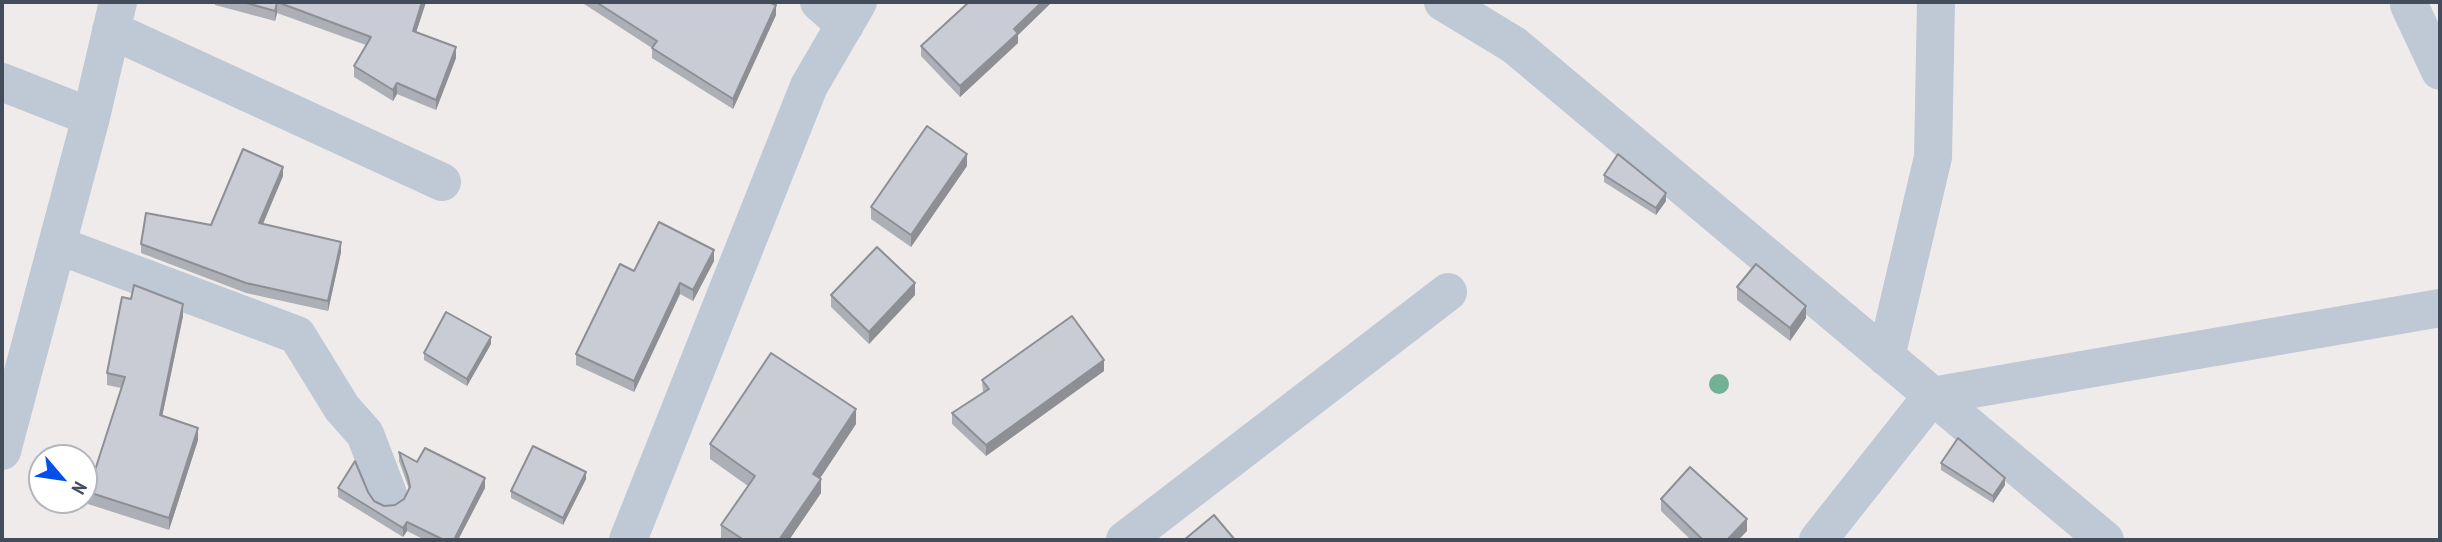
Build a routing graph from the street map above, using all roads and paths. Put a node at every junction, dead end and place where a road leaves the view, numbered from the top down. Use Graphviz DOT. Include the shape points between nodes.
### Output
graph roads {
  1 [pos="1443,2"];
  2 [pos="1936,2"];
  3 [pos="2410,2"];
  4 [pos="841,9"];
  5 [pos="115,16"];
  6 [pos="2440,71"];
  7 [pos="2,82"];
  8 [pos="91,117"];
  9 [pos="442,182"];
  10 [pos="57,245"];
  11 [pos="1447,292"];
  12 [pos="2440,308"];
  13 [pos="1886,357"];
  14 [pos="1932,396"];
  15 [pos="2,451"];
  16 [pos="387,494"];
  17 [pos="628,540"];
  18 [pos="1125,540"];
  19 [pos="1818,540"];
  20 [pos="2105,540"];
  1 -- 13 [label="street" via="1514,45"];
  2 -- 13 [label="street" via="1933,157"];
  3 -- 6 [label="street"];
  4 -- 17 [label="street"];
  5 -- 8 [label="street"];
  5 -- 9 [label="street"];
  7 -- 8 [label="street"];
  8 -- 10 [label="street"];
  10 -- 15 [label="street"];
  10 -- 16 [label="street" via="297,335 342,408 365,434"];
  11 -- 18 [label="street"];
  12 -- 14 [label="street"];
  13 -- 14 [label="street"];
  14 -- 19 [label="street"];
  14 -- 20 [label="street"];
}
